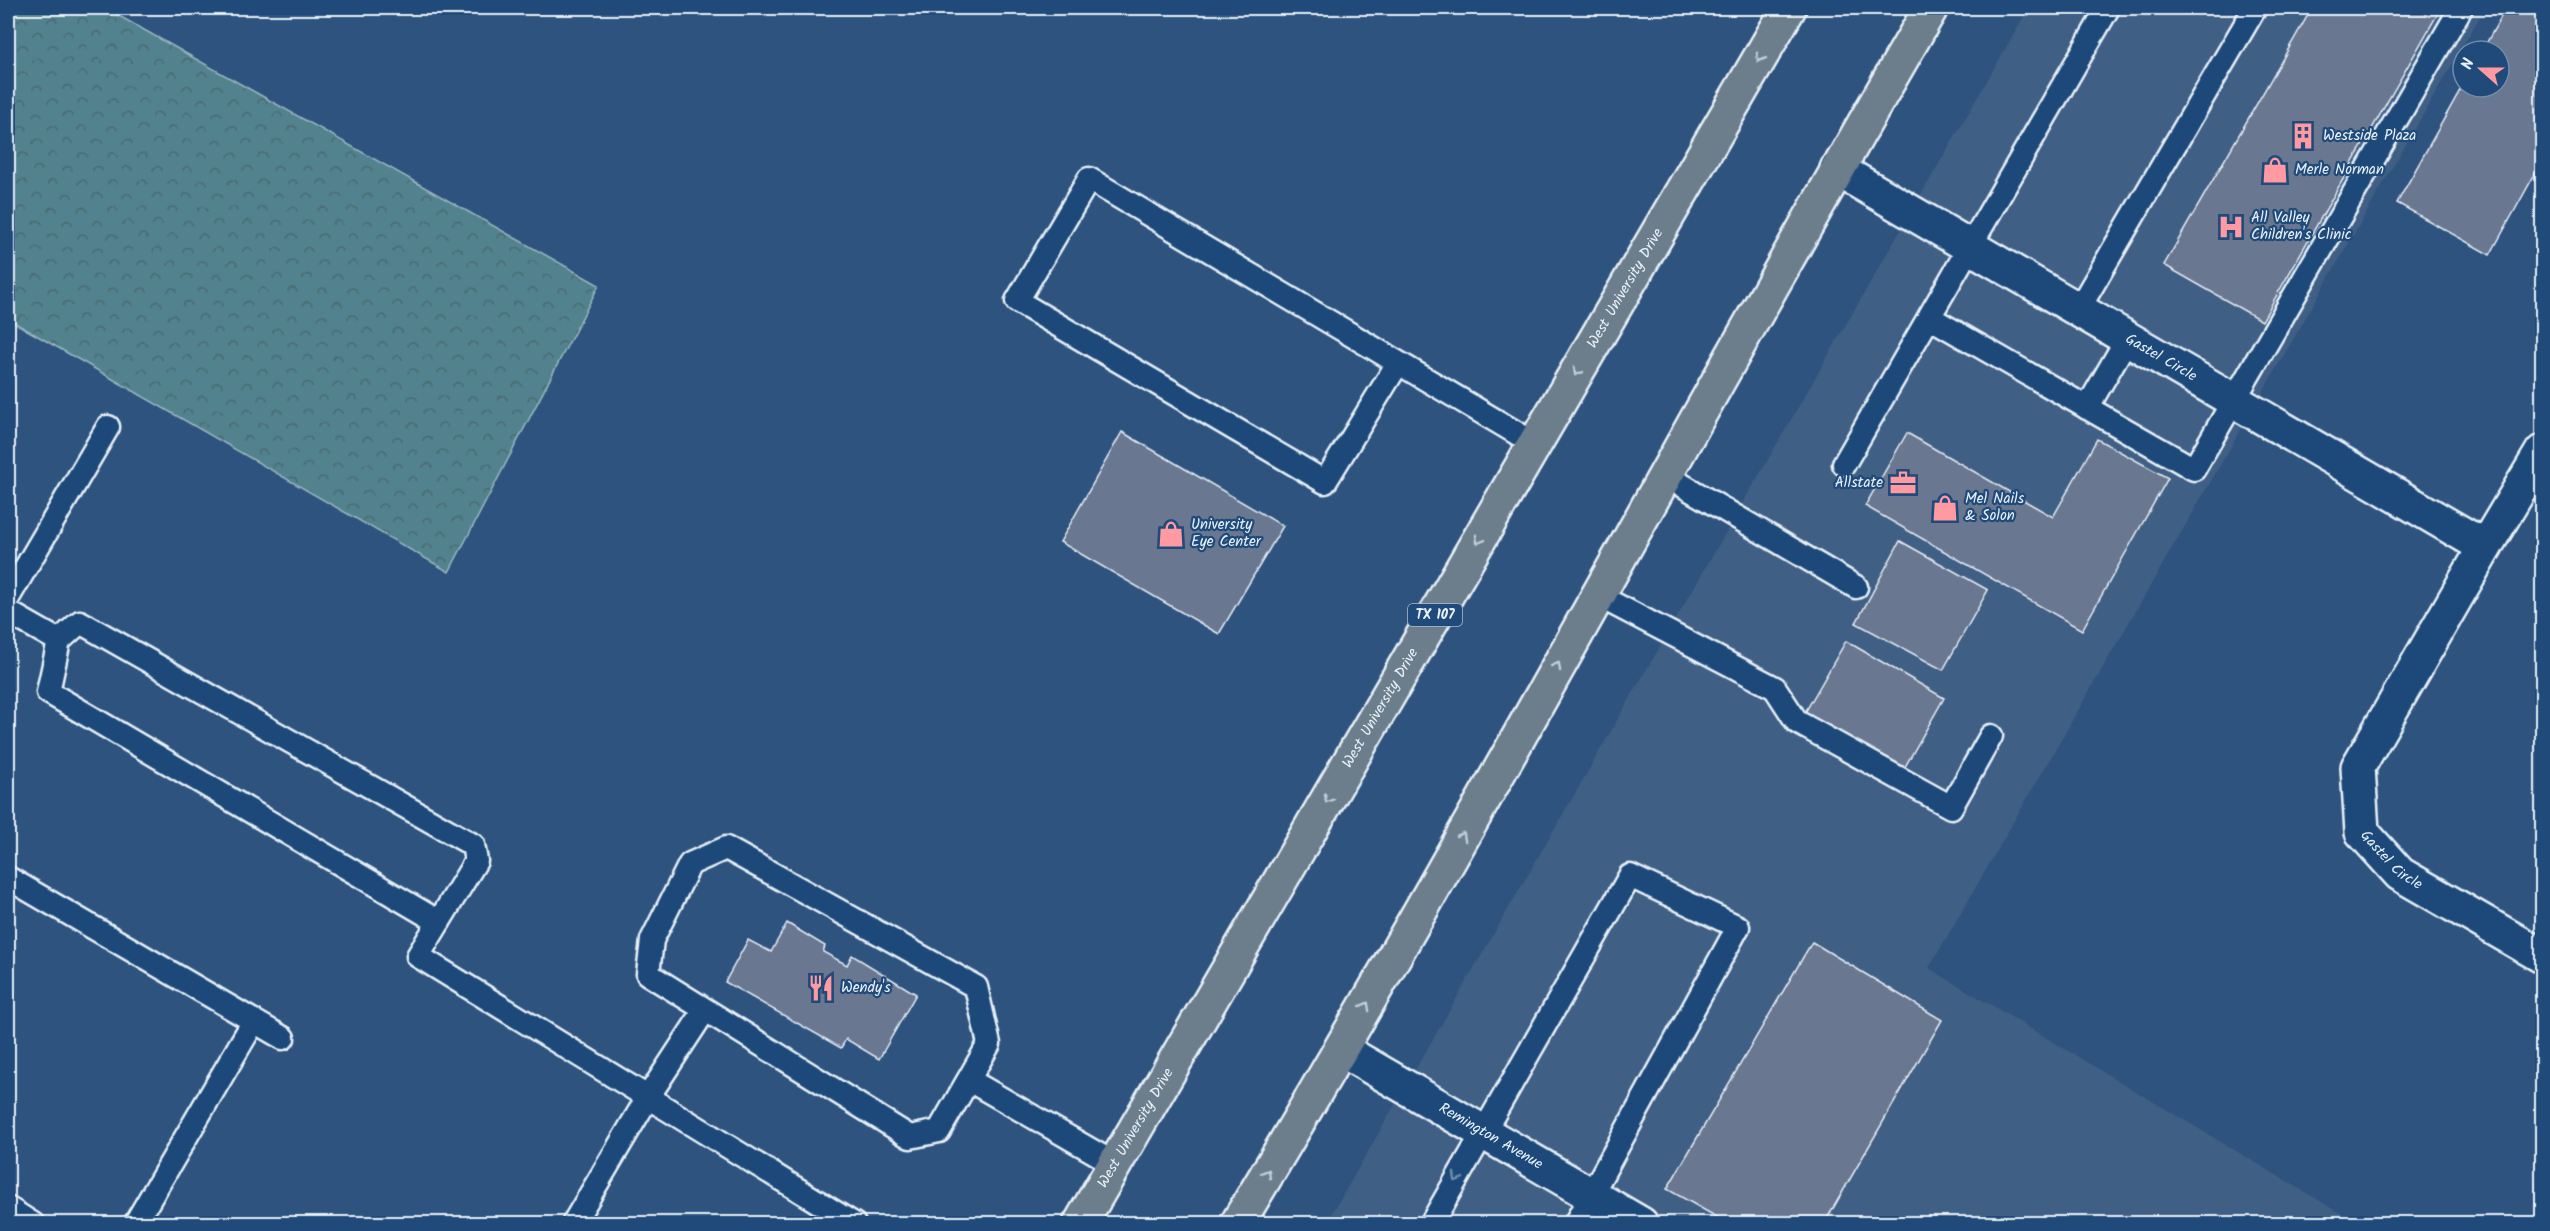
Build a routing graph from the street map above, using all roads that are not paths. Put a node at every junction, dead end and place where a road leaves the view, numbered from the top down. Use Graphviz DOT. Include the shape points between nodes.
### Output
graph roads {
  1 [pos="1789,8"];
  2 [pos="1931,8"];
  3 [pos="2108,8"];
  4 [pos="2255,8"];
  5 [pos="2461,8"];
  6 [pos="1837,169"];
  7 [pos="1969,246"];
  8 [pos="2078,310"];
  9 [pos="1929,316"];
  10 [pos="2127,339"];
  11 [pos="1398,363"];
  12 [pos="2234,401"];
  13 [pos="2087,408"];
  14 [pos="108,427"];
  15 [pos="1535,444"];
  16 [pos="2542,452"];
  17 [pos="1844,464"];
  18 [pos="1665,476"];
  19 [pos="2485,547"];
  20 [pos="1856,587"];
  21 [pos="1597,595"];
  22 [pos="8,598"];
  23 [pos="8,612"];
  24 [pos="59,641"];
  25 [pos="1991,736"];
  26 [pos="8,878"];
  27 [pos="439,922"];
  28 [pos="2542,956"];
  29 [pos="705,1010"];
  30 [pos="254,1021"];
  31 [pos="283,1038"];
  32 [pos="1342,1050"];
  33 [pos="969,1080"];
  34 [pos="648,1097"];
  35 [pos="1483,1132"];
  36 [pos="1115,1164"];
  37 [pos="1591,1194"];
  38 [pos="8,1208"];
  39 [pos="33,1224"];
  40 [pos="135,1224"];
  41 [pos="573,1224"];
  42 [pos="854,1224"];
  43 [pos="1080,1224"];
  44 [pos="1237,1224"];
  45 [pos="1431,1224"];
  46 [pos="1575,1224"];
  47 [pos="1641,1224"];
  1 -- 15 [label="main road, West University Drive / TX 107, one-way"];
  2 -- 6 [label="main road"];
  3 -- 7 [label="lane"];
  4 -- 8 [label="lane"];
  5 -- 12 [label="lane"];
  6 -- 7 [label="street, Gastel Circle"];
  6 -- 18 [label="main road"];
  7 -- 8 [label="street, Gastel Circle"];
  7 -- 9 [label="lane"];
  8 -- 10 [label="street, Gastel Circle"];
  9 -- 13 [label="lane"];
  9 -- 17 [label="lane"];
  10 -- 12 [label="street, Gastel Circle"];
  10 -- 13 [label="lane"];
  11 -- 11 [label="lane" via="1089,179 1017,301 1325,482"];
  11 -- 15 [label="lane"];
  12 -- 13 [label="lane" via="2194,469"];
  12 -- 19 [label="street, Gastel Circle"];
  14 -- 22 [label="lane"];
  15 -- 36 [label="main road, West University Drive / TX 107, one-way"];
  16 -- 19 [label="street, Gastel Circle"];
  18 -- 20 [label="lane"];
  18 -- 21 [label="main road"];
  19 -- 28 [label="street, Gastel Circle" via="2358,767 2362,832 2400,874"];
  21 -- 25 [label="lane" via="1775,688 1797,723 1951,807"];
  32 -- 21 [label="main road, one-way"];
  23 -- 24 [label="lane"];
  24 -- 27 [label="lane" via="48,692"];
  24 -- 27 [label="lane" via="80,622 473,845 476,861"];
  26 -- 30 [label="lane"];
  27 -- 34 [label="lane" via="418,956"];
  29 -- 33 [label="lane" via="910,1137 939,1131"];
  29 -- 33 [label="lane" via="648,974 652,940 690,864 726,848 976,987 989,1044"];
  29 -- 34 [label="lane"];
  30 -- 31 [label="lane"];
  30 -- 40 [label="lane"];
  32 -- 35 [label="street, Remington Avenue"];
  44 -- 32 [label="main road, one-way"];
  33 -- 36 [label="lane"];
  34 -- 41 [label="lane"];
  34 -- 42 [label="lane"];
  35 -- 37 [label="street, Remington Avenue"];
  35 -- 37 [label="lane" via="1630,876 1737,927"];
  35 -- 45 [label="lane, one-way"];
  36 -- 43 [label="main road, West University Drive / TX 107"];
  37 -- 46 [label="lane"];
  37 -- 47 [label="street, Remington Avenue"];
  38 -- 39 [label="lane"];
}
